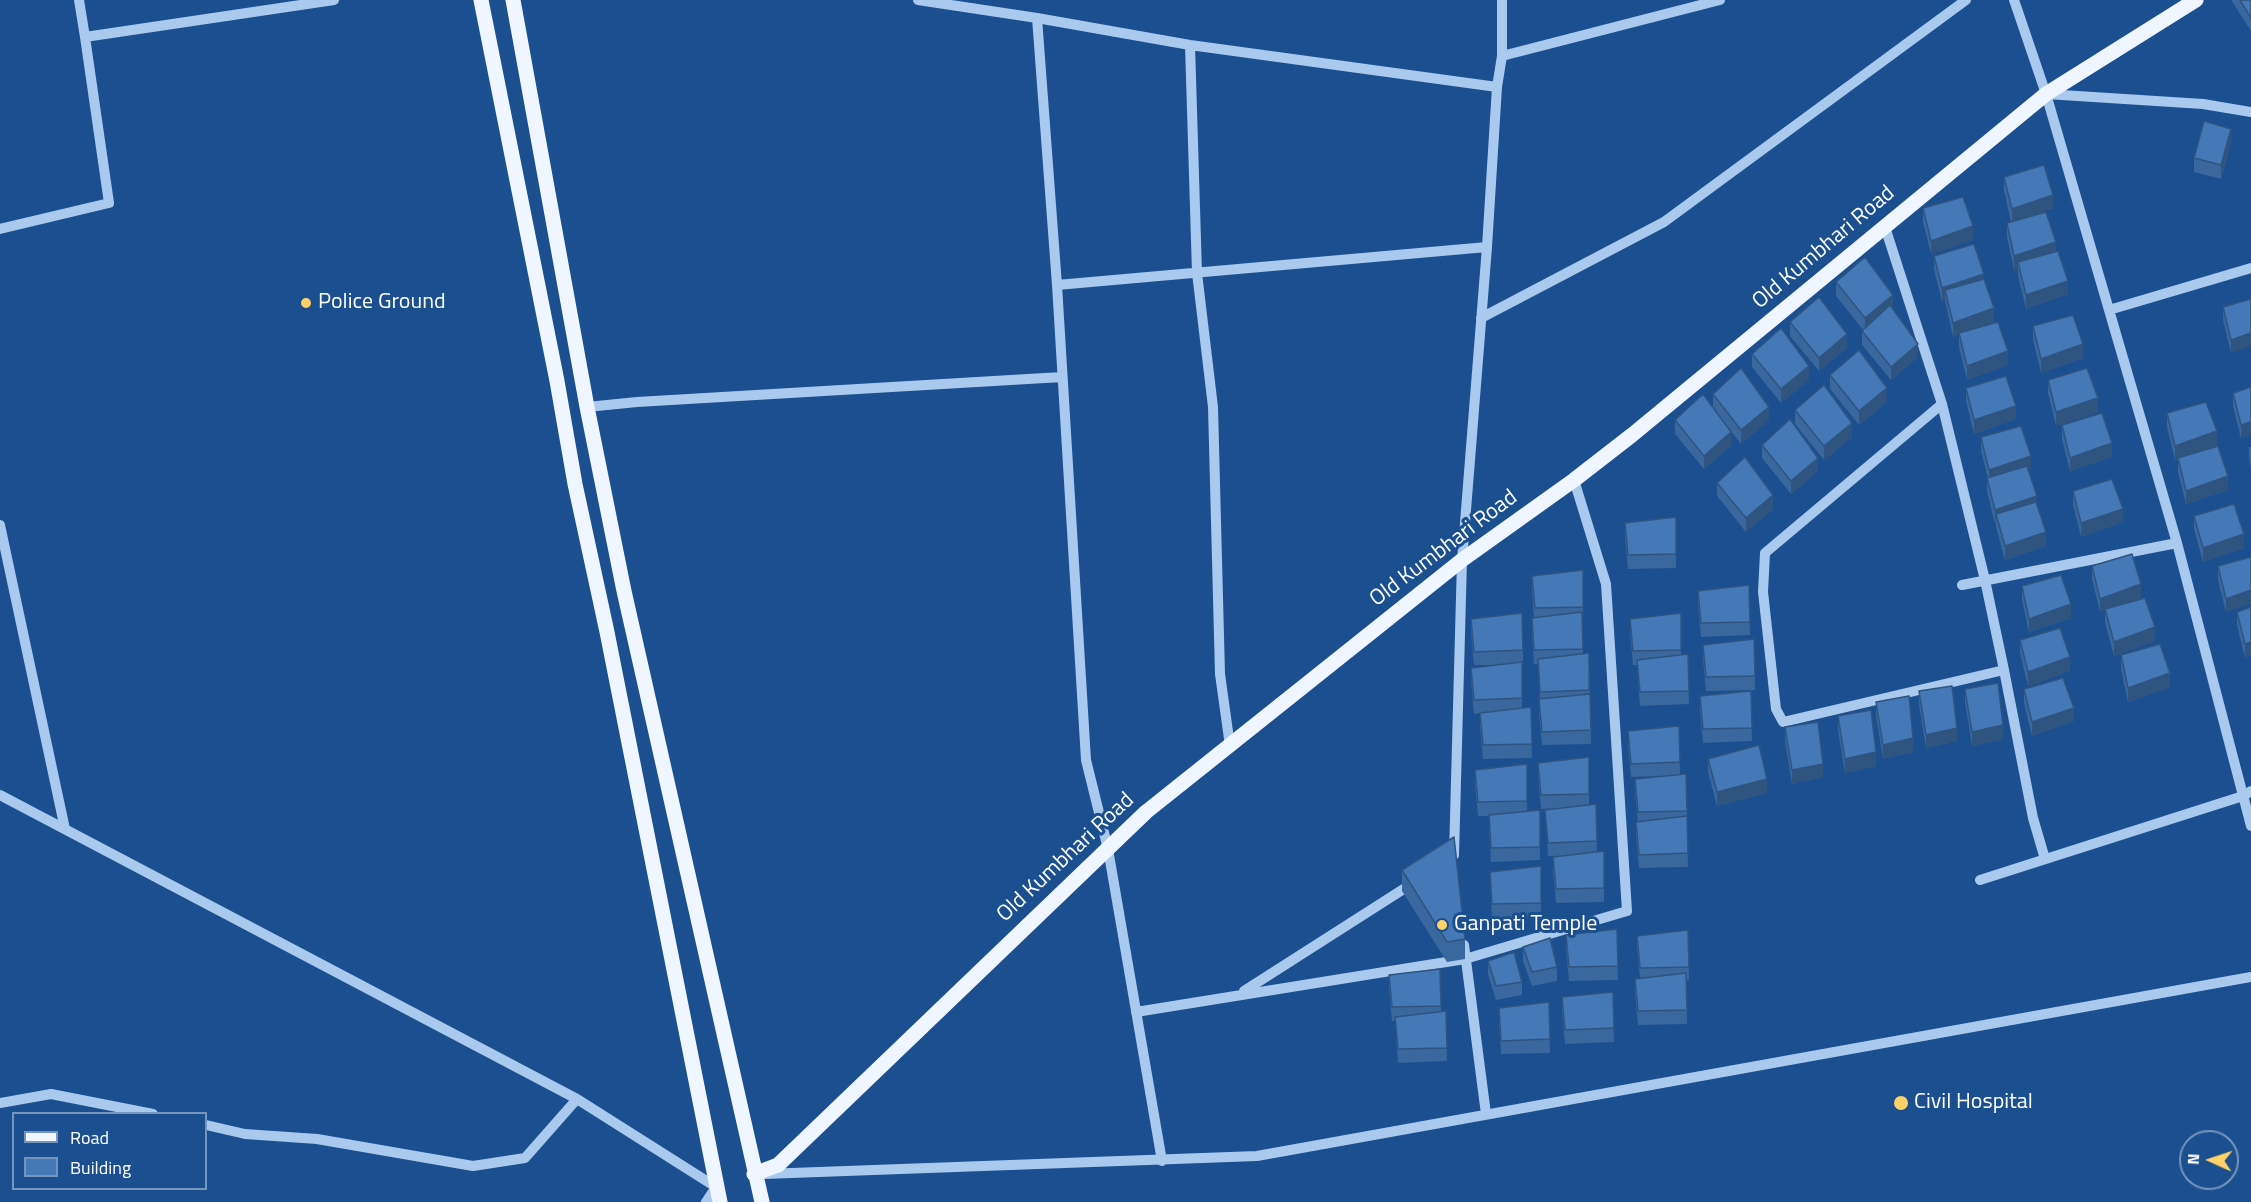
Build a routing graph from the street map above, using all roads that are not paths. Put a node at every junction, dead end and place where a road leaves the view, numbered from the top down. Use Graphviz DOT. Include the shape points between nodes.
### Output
graph roads {
  1 [pos="79,0"];
  2 [pos="334,0"];
  3 [pos="481,0"];
  4 [pos="513,0"];
  5 [pos="918,0"];
  6 [pos="1502,0"];
  7 [pos="1720,0"];
  8 [pos="1966,0"];
  9 [pos="2014,0"];
  10 [pos="2196,0"];
  11 [pos="1037,18"];
  12 [pos="85,37"];
  13 [pos="1190,45"];
  14 [pos="1502,56"];
  15 [pos="1497,87"];
  16 [pos="2046,94"];
  17 [pos="2251,112"];
  18 [pos="1885,226"];
  19 [pos="0,229"];
  20 [pos="1487,247"];
  21 [pos="2251,268"];
  22 [pos="1197,273"];
  23 [pos="1057,285"];
  24 [pos="2109,310"];
  25 [pos="1481,318"];
  26 [pos="1062,377"];
  27 [pos="1942,404"];
  28 [pos="587,407"];
  29 [pos="1574,480"];
  30 [pos="0,525"];
  31 [pos="2177,543"];
  32 [pos="1462,560"];
  33 [pos="1985,580"];
  34 [pos="1962,585"];
  35 [pos="2004,669"];
  36 [pos="1230,746"];
  37 [pos="2247,794"];
  38 [pos="0,795"];
  39 [pos="2251,826"];
  40 [pos="65,829"];
  41 [pos="1108,849"];
  42 [pos="2045,859"];
  43 [pos="1452,863"];
  44 [pos="1419,879"];
  45 [pos="1980,880"];
  46 [pos="1463,936"];
  47 [pos="1465,959"];
  48 [pos="2251,977"];
  49 [pos="1239,994"];
  50 [pos="1136,1012"];
  51 [pos="577,1099"];
  52 [pos="0,1103"];
  53 [pos="148,1112"];
  54 [pos="1486,1114"];
  55 [pos="207,1125"];
  56 [pos="1162,1161"];
  57 [pos="754,1174"];
  58 [pos="718,1195"];
  59 [pos="706,1202"];
  60 [pos="762,1202"];
  1 -- 12 [label="street"];
  2 -- 12 [label="street"];
  3 -- 58 [label="main road"];
  4 -- 28 [label="main road"];
  5 -- 11 [label="street"];
  6 -- 14 [label="street"];
  7 -- 14 [label="street"];
  8 -- 25 [label="street" via="1664,222"];
  9 -- 16 [label="street"];
  10 -- 16 [label="main road, Old Kumbhari Road"];
  11 -- 13 [label="street"];
  11 -- 23 [label="street"];
  12 -- 19 [label="street" via="109,203"];
  13 -- 15 [label="street"];
  13 -- 22 [label="street"];
  14 -- 15 [label="street"];
  15 -- 20 [label="street"];
  16 -- 17 [label="street" via="2203,104"];
  16 -- 18 [label="main road, Old Kumbhari Road"];
  16 -- 24 [label="street"];
  18 -- 27 [label="street"];
  18 -- 29 [label="main road, Old Kumbhari Road"];
  20 -- 22 [label="street"];
  20 -- 25 [label="street"];
  21 -- 24 [label="street"];
  22 -- 23 [label="street"];
  22 -- 36 [label="street" via="1212,407 1220,674"];
  23 -- 26 [label="street"];
  24 -- 31 [label="street"];
  25 -- 32 [label="street"];
  26 -- 28 [label="street"];
  26 -- 41 [label="street" via="1086,760"];
  27 -- 33 [label="street"];
  27 -- 35 [label="street" via="1765,554 1762,592 1776,709 1783,722"];
  28 -- 57 [label="main road"];
  29 -- 32 [label="main road, Old Kumbhari Road"];
  29 -- 47 [label="street" via="1606,584 1627,911"];
  30 -- 40 [label="street"];
  31 -- 33 [label="street"];
  31 -- 37 [label="street"];
  32 -- 36 [label="main road, Old Kumbhari Road"];
  32 -- 43 [label="street"];
  33 -- 34 [label="street"];
  33 -- 35 [label="street"];
  35 -- 42 [label="street" via="2033,818"];
  36 -- 41 [label="main road, Old Kumbhari Road" via="1146,812"];
  37 -- 39 [label="street"];
  37 -- 42 [label="street"];
  38 -- 40 [label="street"];
  40 -- 51 [label="street"];
  41 -- 50 [label="street"];
  41 -- 57 [label="main road, Old Kumbhari Road" via="778,1165"];
  42 -- 45 [label="street"];
  44 -- 49 [label="street"];
  46 -- 47 [label="street"];
  47 -- 49 [label="street"];
  47 -- 54 [label="street"];
  48 -- 54 [label="street"];
  49 -- 50 [label="street"];
  50 -- 56 [label="street"];
  51 -- 55 [label="street" via="525,1158 473,1166 317,1139 245,1134"];
  51 -- 58 [label="street"];
  52 -- 53 [label="street" via="51,1094"];
  54 -- 56 [label="street" via="1257,1156"];
  56 -- 57 [label="street"];
  57 -- 60 [label="main road"];
  58 -- 59 [label="street"];
}
